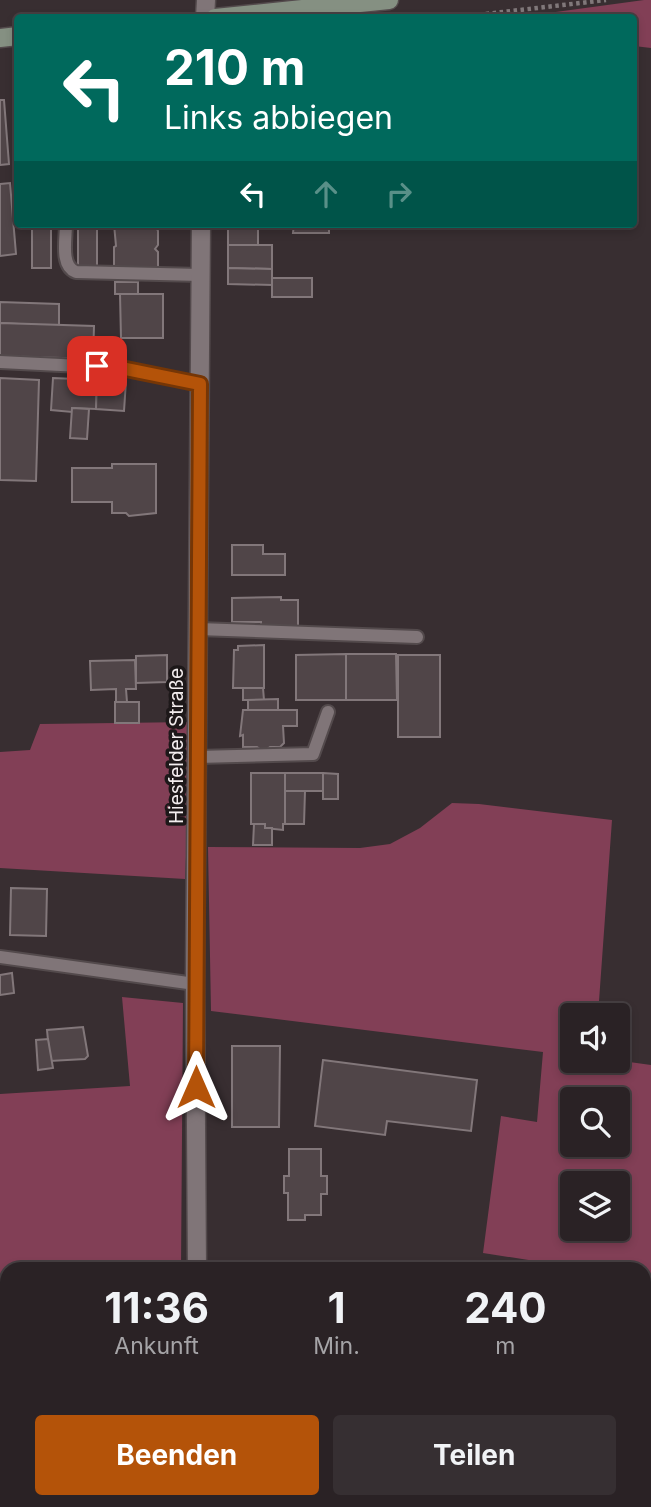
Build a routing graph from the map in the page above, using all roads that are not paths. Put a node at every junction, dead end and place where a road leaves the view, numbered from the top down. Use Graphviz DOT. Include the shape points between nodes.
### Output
graph roads {
  1 [pos="389,0"];
  2 [pos="254,14"];
  3 [pos="66,228"];
  4 [pos="201,228"];
  5 [pos="201,275"];
  6 [pos="0,362"];
  7 [pos="200,384"];
  8 [pos="198,629"];
  9 [pos="417,637"];
  10 [pos="328,712"];
  11 [pos="197,757"];
  12 [pos="0,957"];
  13 [pos="195,984"];
  14 [pos="197,1262"];
  1 -- 2 [label="main road"];
  3 -- 5 [label="lane" via="70,270"];
  4 -- 5 [label="street, Hiesfelder Straße"];
  5 -- 7 [label="street, Hiesfelder Straße"];
  6 -- 7 [label="lane" via="121,368"];
  7 -- 8 [label="street, Hiesfelder Straße"];
  8 -- 9 [label="lane"];
  8 -- 11 [label="street, Hiesfelder Straße"];
  10 -- 11 [label="lane" via="313,754"];
  11 -- 13 [label="street, Hiesfelder Straße"];
  12 -- 13 [label="lane"];
  13 -- 14 [label="street, Hiesfelder Straße"];
}
